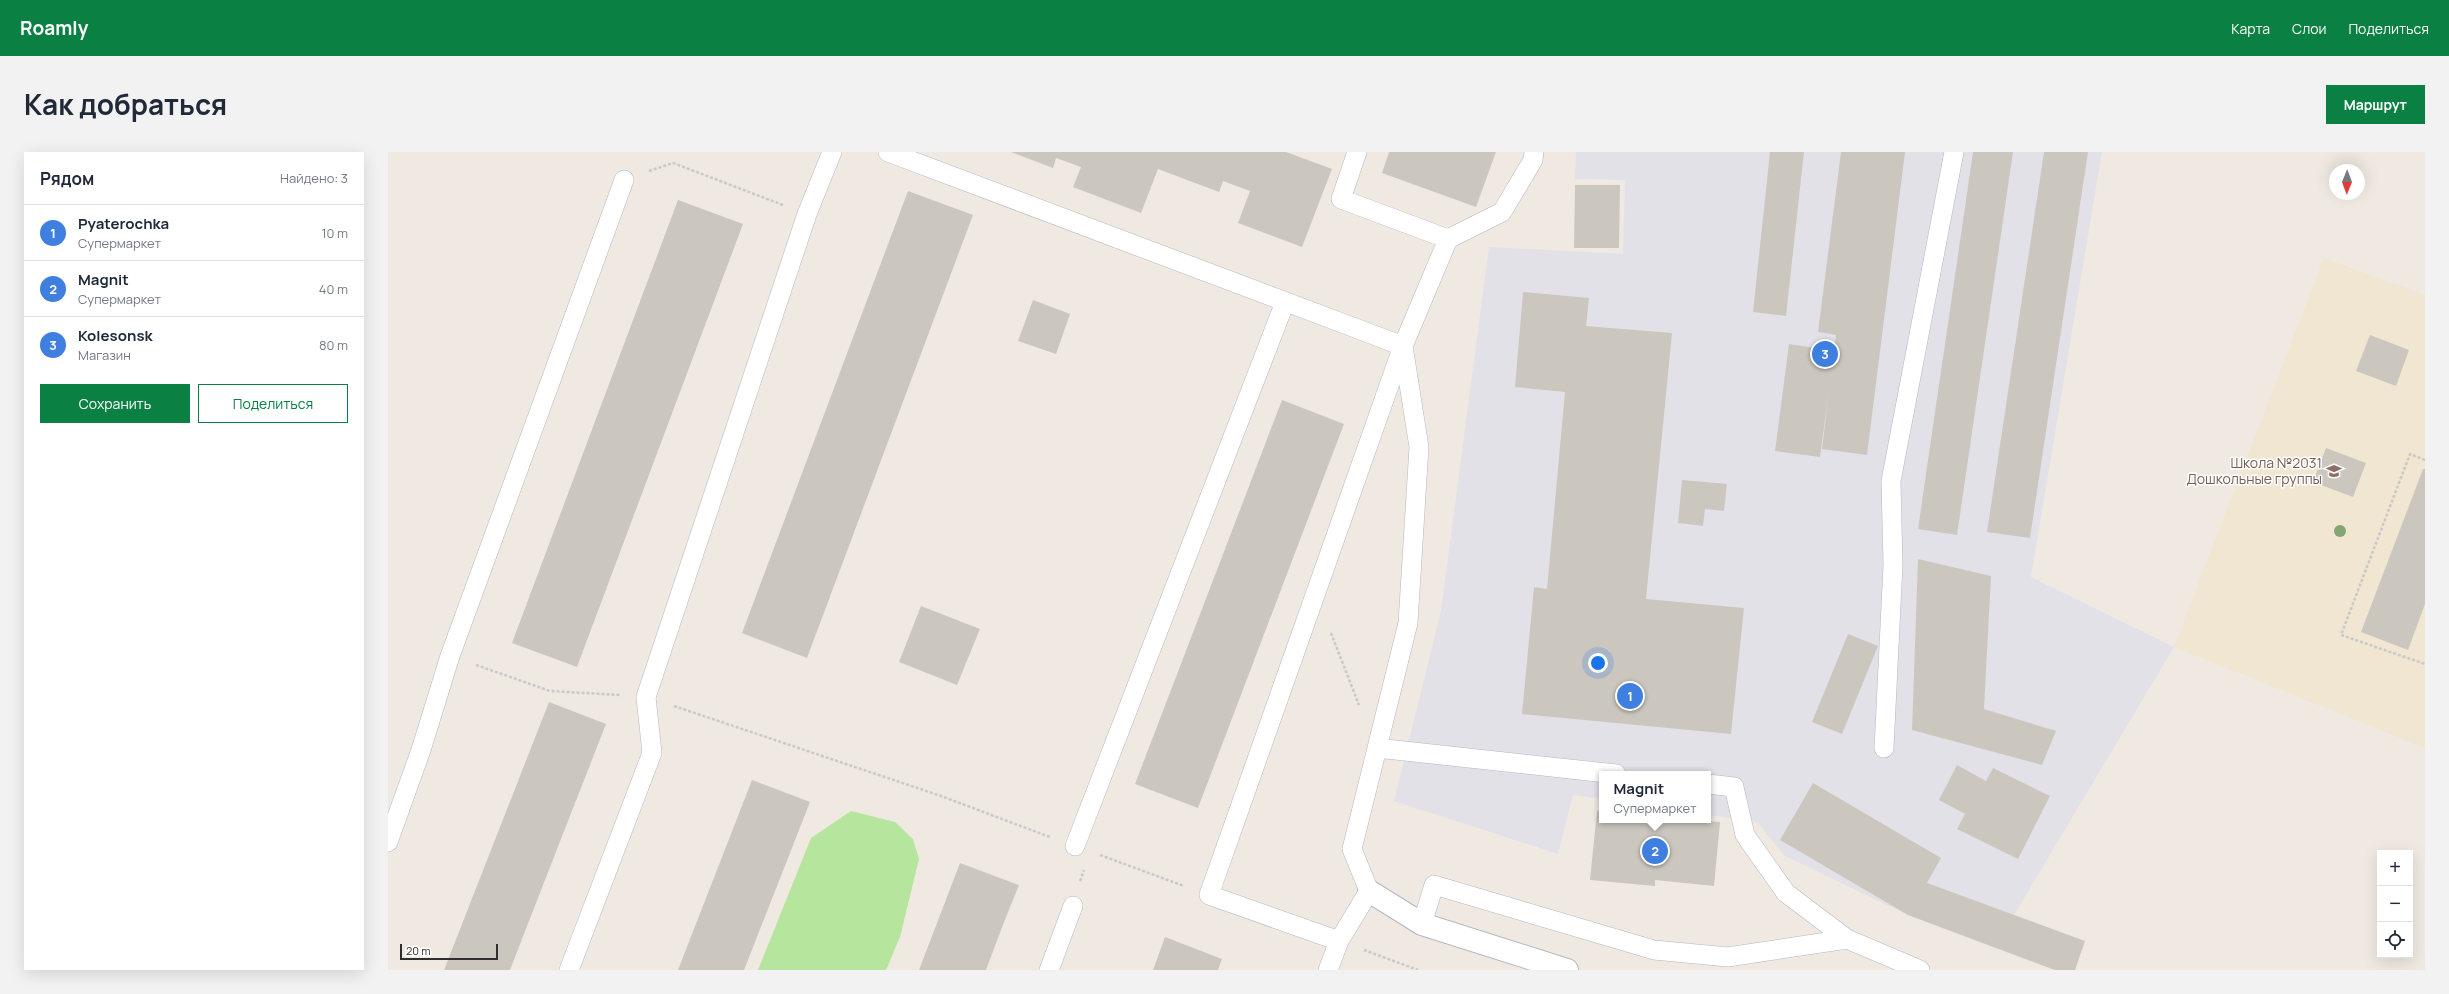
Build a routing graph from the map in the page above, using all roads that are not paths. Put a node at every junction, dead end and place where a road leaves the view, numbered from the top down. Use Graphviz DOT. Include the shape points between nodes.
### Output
graph roads {
  1 [pos="832,152"];
  2 [pos="888,152"];
  3 [pos="1357,152"];
  4 [pos="1534,152"];
  5 [pos="1954,152"];
  6 [pos="624,180"];
  7 [pos="1448,240"];
  8 [pos="1285,302"];
  9 [pos="1403,346"];
  10 [pos="1377,748"];
  11 [pos="1884,748"];
  12 [pos="1599,772"];
  13 [pos="1711,784"];
  14 [pos="388,842"];
  15 [pos="1082,848"];
  16 [pos="1369,891"];
  17 [pos="1073,906"];
  18 [pos="1422,924"];
  19 [pos="1847,939"];
  20 [pos="1339,941"];
  21 [pos="568,970"];
  22 [pos="1049,970"];
  23 [pos="1328,970"];
  24 [pos="1567,970"];
  25 [pos="1920,970"];
  1 -- 21 [label="lane" via="807,214 646,697 652,754"];
  2 -- 8 [label="lane"];
  3 -- 7 [label="lane" via="1341,199"];
  4 -- 7 [label="lane" via="1533,160 1502,212"];
  5 -- 11 [label="lane" via="1891,481 1893,565"];
  6 -- 14 [label="lane" via="450,656 421,750"];
  7 -- 9 [label="lane"];
  8 -- 9 [label="lane"];
  8 -- 15 [label="lane"];
  9 -- 10 [label="lane" via="1420,447 1408,623"];
  9 -- 20 [label="lane" via="1209,895"];
  10 -- 12 [label="lane"];
  10 -- 16 [label="lane" via="1352,849"];
  13 -- 19 [label="lane" via="1734,787 1745,835 1786,893"];
  16 -- 18 [label="street"];
  16 -- 20 [label="lane"];
  17 -- 22 [label="lane"];
  18 -- 19 [label="lane" via="1434,885 1654,950 1728,957"];
  18 -- 24 [label="street"];
  19 -- 25 [label="lane"];
  20 -- 23 [label="lane"];
}
